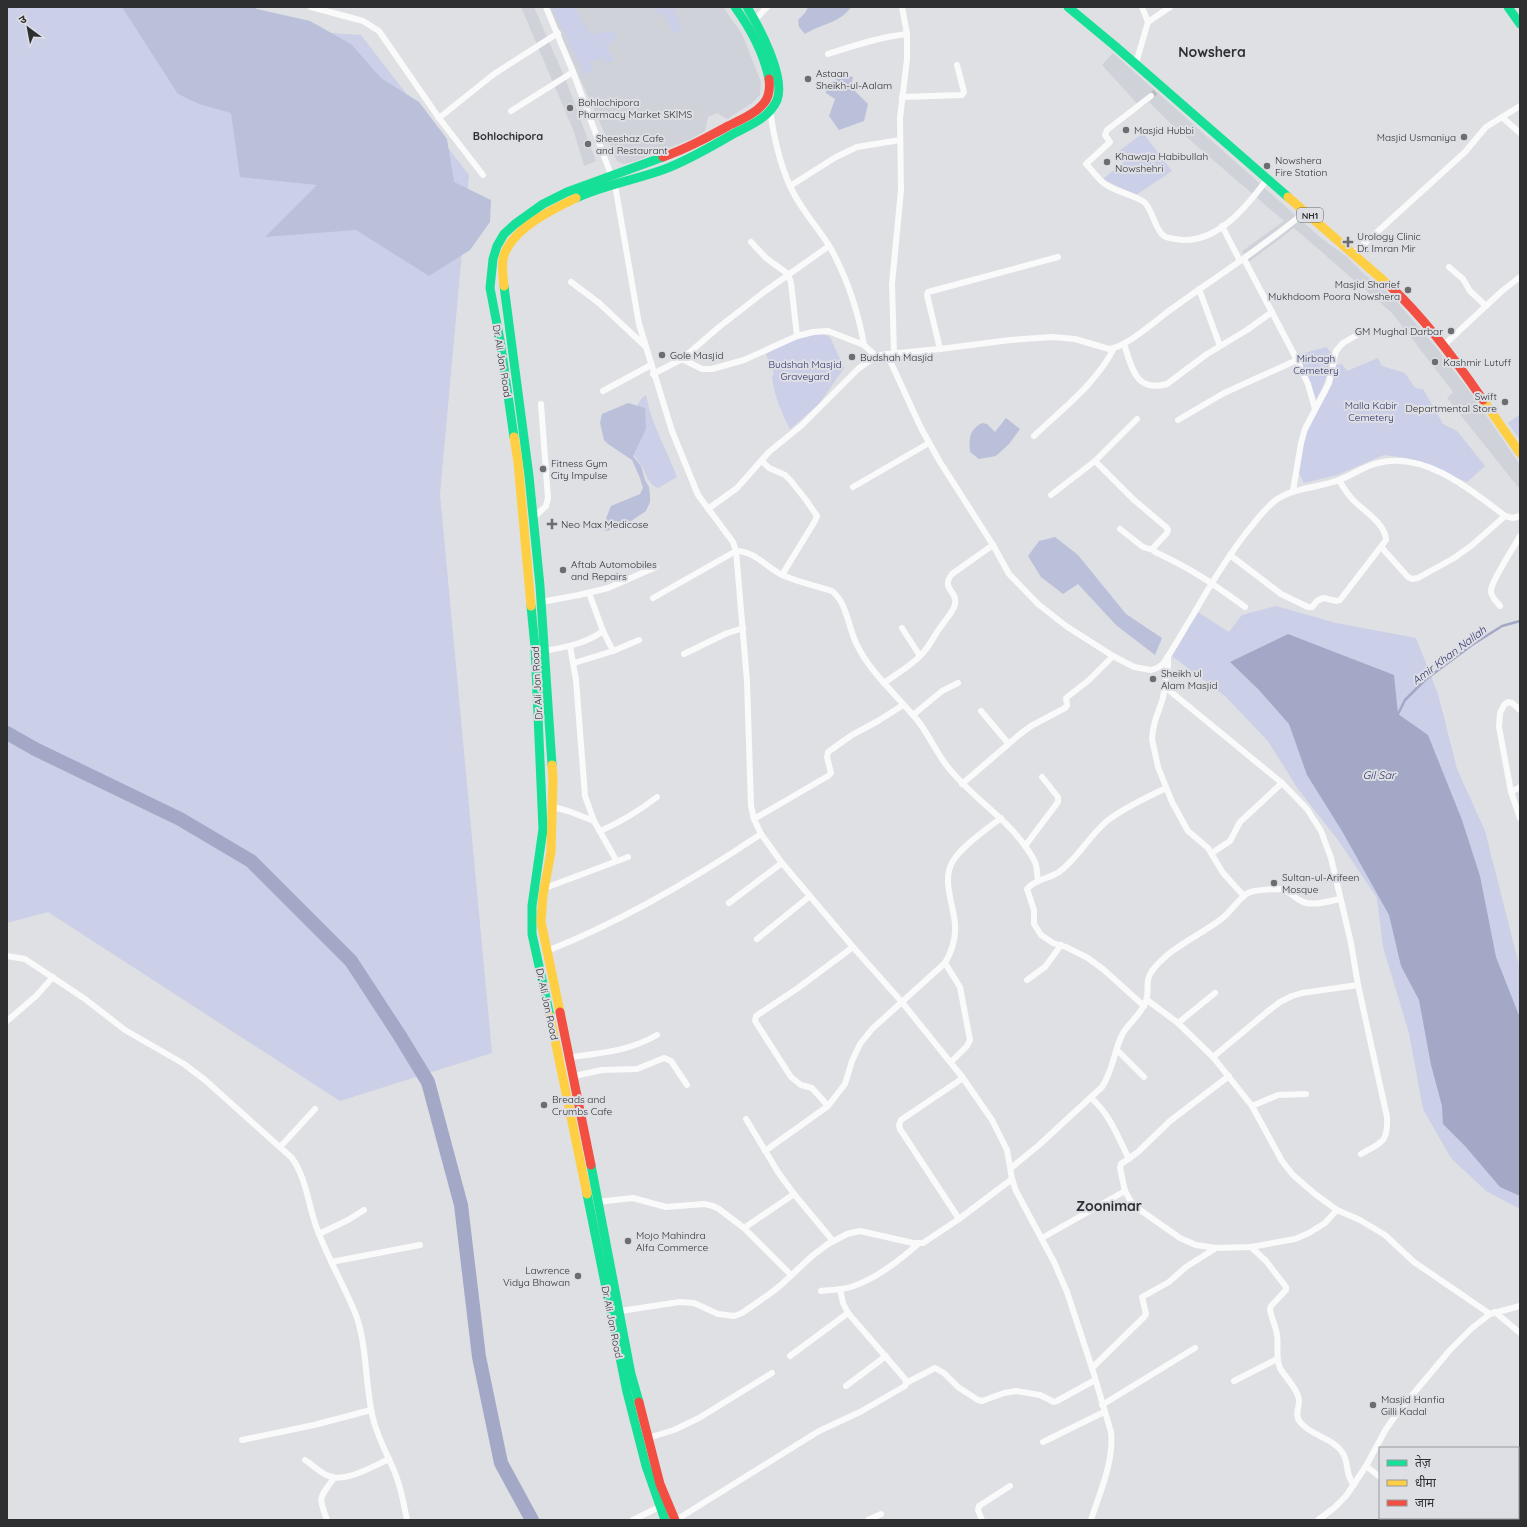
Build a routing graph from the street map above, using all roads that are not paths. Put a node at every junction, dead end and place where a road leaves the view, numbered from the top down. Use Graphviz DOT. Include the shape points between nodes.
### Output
graph roads {
  1 [pos="311,7"];
  2 [pos="546,7"];
  3 [pos="734,7"];
  4 [pos="747,7"];
  5 [pos="767,7"];
  6 [pos="902,7"];
  7 [pos="1068,7"];
  8 [pos="1142,7"];
  9 [pos="1170,7"];
  10 [pos="1508,7"];
  11 [pos="756,20"];
  12 [pos="1148,22"];
  13 [pos="1520,24"];
  14 [pos="558,33"];
  15 [pos="907,34"];
  16 [pos="828,54"];
  17 [pos="1136,63"];
  18 [pos="957,65"];
  19 [pos="574,72"];
  20 [pos="1150,96"];
  21 [pos="902,97"];
  22 [pos="1520,106"];
  23 [pos="770,110"];
  24 [pos="511,111"];
  25 [pos="439,118"];
  26 [pos="1503,118"];
  27 [pos="1520,134"];
  28 [pos="900,140"];
  29 [pos="483,175"];
  30 [pos="611,175"];
  31 [pos="1268,178"];
  32 [pos="615,185"];
  33 [pos="790,186"];
  34 [pos="1306,211"];
  35 [pos="1222,226"];
  36 [pos="751,242"];
  37 [pos="830,246"];
  38 [pos="1353,254"];
  39 [pos="1058,256"];
  40 [pos="1242,260"];
  41 [pos="1449,267"];
  42 [pos="788,274"];
  43 [pos="1520,277"];
  44 [pos="571,282"];
  45 [pos="1199,289"];
  46 [pos="1486,306"];
  47 [pos="1272,312"];
  48 [pos="1364,332"];
  49 [pos="797,336"];
  50 [pos="1124,344"];
  51 [pos="864,345"];
  52 [pos="645,346"];
  53 [pos="1220,346"];
  54 [pos="1444,346"];
  55 [pos="1114,348"];
  56 [pos="940,349"];
  57 [pos="891,353"];
  58 [pos="876,356"];
  59 [pos="682,359"];
  60 [pos="1297,360"];
  61 [pos="651,365"];
  62 [pos="653,374"];
  63 [pos="603,391"];
  64 [pos="541,404"];
  65 [pos="1315,409"];
  66 [pos="1137,419"];
  67 [pos="1178,420"];
  68 [pos="1034,436"];
  69 [pos="929,443"];
  70 [pos="1519,451"];
  71 [pos="762,461"];
  72 [pos="1095,461"];
  73 [pos="1339,480"];
  74 [pos="853,488"];
  75 [pos="1293,491"];
  76 [pos="1052,495"];
  77 [pos="708,509"];
  78 [pos="1505,516"];
  79 [pos="1518,517"];
  80 [pos="533,518"];
  81 [pos="1520,523"];
  82 [pos="1120,529"];
  83 [pos="1520,536"];
  84 [pos="993,545"];
  85 [pos="1382,548"];
  86 [pos="1153,550"];
  87 [pos="736,551"];
  88 [pos="1230,555"];
  89 [pos="656,566"];
  90 [pos="782,575"];
  91 [pos="1212,582"];
  92 [pos="588,593"];
  93 [pos="653,598"];
  94 [pos="541,602"];
  95 [pos="1500,606"];
  96 [pos="1245,607"];
  97 [pos="743,628"];
  98 [pos="902,628"];
  99 [pos="603,631"];
  100 [pos="639,640"];
  101 [pos="570,646"];
  102 [pos="544,650"];
  103 [pos="614,651"];
  104 [pos="684,654"];
  105 [pos="920,656"];
  106 [pos="1113,656"];
  107 [pos="1168,656"];
  108 [pos="574,663"];
  109 [pos="884,683"];
  110 [pos="958,683"];
  111 [pos="1165,687"];
  112 [pos="903,705"];
  113 [pos="1520,710"];
  114 [pos="981,711"];
  115 [pos="913,715"];
  116 [pos="1008,743"];
  117 [pos="1042,777"];
  118 [pos="1282,783"];
  119 [pos="962,784"];
  120 [pos="1520,787"];
  121 [pos="1166,788"];
  122 [pos="1510,792"];
  123 [pos="657,797"];
  124 [pos="553,808"];
  125 [pos="1001,818"];
  126 [pos="1520,818"];
  127 [pos="754,819"];
  128 [pos="594,821"];
  129 [pos="600,831"];
  130 [pos="761,834"];
  131 [pos="1025,846"];
  132 [pos="1212,853"];
  133 [pos="628,856"];
  134 [pos="616,860"];
  135 [pos="782,863"];
  136 [pos="1038,880"];
  137 [pos="545,888"];
  138 [pos="810,896"];
  139 [pos="1244,896"];
  140 [pos="1340,899"];
  141 [pos="729,903"];
  142 [pos="757,939"];
  143 [pos="1061,945"];
  144 [pos="852,946"];
  145 [pos="547,951"];
  146 [pos="7,956"];
  147 [pos="945,963"];
  148 [pos="53,977"];
  149 [pos="1027,980"];
  150 [pos="1358,985"];
  151 [pos="1215,993"];
  152 [pos="901,1001"];
  153 [pos="1146,1003"];
  154 [pos="7,1021"];
  155 [pos="1178,1023"];
  156 [pos="657,1035"];
  157 [pos="1117,1050"];
  158 [pos="571,1057"];
  159 [pos="1213,1057"];
  160 [pos="951,1062"];
  161 [pos="574,1076"];
  162 [pos="1229,1076"];
  163 [pos="1144,1077"];
  164 [pos="964,1078"];
  165 [pos="687,1085"];
  166 [pos="1306,1094"];
  167 [pos="1091,1098"];
  168 [pos="828,1106"];
  169 [pos="1252,1106"];
  170 [pos="314,1109"];
  171 [pos="746,1119"];
  172 [pos="280,1146"];
  173 [pos="765,1151"];
  174 [pos="1361,1154"];
  175 [pos="1129,1159"];
  176 [pos="1011,1168"];
  177 [pos="1012,1179"];
  178 [pos="1125,1191"];
  179 [pos="794,1194"];
  180 [pos="599,1201"];
  181 [pos="589,1204"];
  182 [pos="364,1210"];
  183 [pos="1337,1210"];
  184 [pos="960,1219"];
  185 [pos="744,1228"];
  186 [pos="319,1234"];
  187 [pos="1042,1238"];
  188 [pos="833,1241"];
  189 [pos="918,1244"];
  190 [pos="420,1245"];
  191 [pos="1251,1247"];
  192 [pos="1216,1248"];
  193 [pos="331,1262"];
  194 [pos="791,1275"];
  195 [pos="840,1289"];
  196 [pos="821,1291"];
  197 [pos="1520,1306"];
  198 [pos="620,1311"];
  199 [pos="848,1313"];
  200 [pos="1493,1313"];
  201 [pos="1520,1333"];
  202 [pos="1195,1348"];
  203 [pos="790,1356"];
  204 [pos="886,1356"];
  205 [pos="1277,1359"];
  206 [pos="1092,1368"];
  207 [pos="772,1373"];
  208 [pos="1095,1380"];
  209 [pos="1234,1381"];
  210 [pos="906,1383"];
  211 [pos="846,1386"];
  212 [pos="1102,1405"];
  213 [pos="371,1410"];
  214 [pos="1104,1412"];
  215 [pos="648,1438"];
  216 [pos="242,1440"];
  217 [pos="1043,1442"];
  218 [pos="389,1459"];
  219 [pos="305,1460"];
  220 [pos="1366,1466"];
  221 [pos="1379,1476"];
  222 [pos="334,1478"];
  223 [pos="1354,1485"];
  224 [pos="1010,1486"];
  225 [pos="659,1507"];
  226 [pos="881,1514"];
  227 [pos="327,1520"];
  228 [pos="407,1520"];
  229 [pos="633,1520"];
  230 [pos="665,1520"];
  231 [pos="676,1520"];
  232 [pos="868,1520"];
  233 [pos="982,1520"];
  234 [pos="1091,1520"];
  235 [pos="1318,1520"];
  1 -- 25 [label="street" via="363,21 379,30"];
  2 -- 14 [label="street"];
  3 -- 30 [label="main road, Dr. Ali Jan Road" via="748,26 767,69 770,85 764,103 683,150"];
  4 -- 11 [label="main road, Dr. Ali Jan Road"];
  5 -- 11 [label="street"];
  6 -- 15 [label="street"];
  7 -- 17 [label="main road, NH1"];
  8 -- 12 [label="street"];
  9 -- 12 [label="street"];
  10 -- 13 [label="main road"];
  11 -- 23 [label="main road, Dr. Ali Jan Road" via="767,44 779,87 777,99"];
  12 -- 17 [label="street"];
  14 -- 19 [label="street"];
  14 -- 25 [label="street" via="494,74"];
  15 -- 16 [label="street"];
  15 -- 21 [label="street"];
  17 -- 31 [label="main road, NH1" via="1160,88"];
  18 -- 21 [label="street" via="964,92 962,95"];
  19 -- 24 [label="street"];
  19 -- 30 [label="street"];
  20 -- 35 [label="street" via="1108,130 1105,135 1110,142 1086,164 1105,184 1145,203 1164,236 1179,240 1201,239"];
  21 -- 28 [label="street"];
  22 -- 26 [label="street"];
  23 -- 32 [label="main road, Dr. Ali Jan Road" via="756,122 689,158"];
  23 -- 33 [label="street" via="776,147"];
  25 -- 29 [label="street"];
  26 -- 27 [label="street"];
  26 -- 38 [label="street" via="1486,128 1465,152"];
  28 -- 33 [label="street" via="851,149"];
  28 -- 57 [label="street" via="901,190 892,284"];
  30 -- 181 [label="main road, Dr. Ali Jan Road" via="543,204 504,234 493,259 490,288 518,462 535,647 543,822 532,906 532,934"];
  31 -- 34 [label="main road, NH1"];
  31 -- 35 [label="street" via="1248,204"];
  32 -- 52 [label="street"];
  32 -- 80 [label="main road, Dr. Ali Jan Road" via="576,198 542,216 522,231 504,255 503,276"];
  33 -- 37 [label="street" via="804,211"];
  34 -- 38 [label="main road, NH1"];
  34 -- 40 [label="street"];
  35 -- 40 [label="street"];
  36 -- 42 [label="street" via="766,258"];
  37 -- 42 [label="street"];
  37 -- 51 [label="street" via="854,301"];
  38 -- 54 [label="main road, NH1" via="1411,306"];
  39 -- 56 [label="street" via="928,292"];
  40 -- 45 [label="street"];
  40 -- 47 [label="street"];
  41 -- 46 [label="street"];
  42 -- 49 [label="street"];
  42 -- 59 [label="street"];
  43 -- 46 [label="street"];
  44 -- 52 [label="street" via="599,303"];
  45 -- 50 [label="street"];
  45 -- 53 [label="street"];
  46 -- 54 [label="street"];
  47 -- 53 [label="street"];
  47 -- 60 [label="street"];
  48 -- 65 [label="street" via="1343,343 1336,351 1330,383"];
  49 -- 51 [label="street" via="828,331"];
  49 -- 59 [label="street" via="744,360 712,369 702,369"];
  50 -- 53 [label="street" via="1136,376 1147,385 1159,386 1167,384"];
  50 -- 55 [label="street"];
  51 -- 58 [label="street"];
  52 -- 61 [label="street"];
  54 -- 70 [label="main road, NH1"];
  55 -- 56 [label="street" via="1109,349 1075,339 1052,337"];
  55 -- 68 [label="street" via="1088,385"];
  56 -- 57 [label="street"];
  57 -- 58 [label="street"];
  57 -- 69 [label="street"];
  58 -- 71 [label="street" via="858,369"];
  59 -- 62 [label="street"];
  60 -- 65 [label="street" via="1308,384"];
  60 -- 67 [label="street" via="1224,393"];
  61 -- 62 [label="street"];
  61 -- 63 [label="street"];
  62 -- 77 [label="street" via="690,477"];
  64 -- 80 [label="street" via="548,498 546,506"];
  65 -- 75 [label="street" via="1301,442"];
  66 -- 72 [label="street"];
  69 -- 74 [label="street"];
  69 -- 84 [label="street" via="958,493"];
  71 -- 77 [label="street" via="737,488"];
  71 -- 90 [label="street" via="769,468 785,475 816,516"];
  72 -- 76 [label="street"];
  72 -- 86 [label="street" via="1168,530"];
  73 -- 75 [label="street"];
  73 -- 78 [label="street" via="1378,463 1415,462 1465,485"];
  73 -- 85 [label="street" via="1354,501 1372,516 1384,531 1386,540"];
  75 -- 88 [label="street" via="1276,500 1265,510"];
  77 -- 87 [label="street" via="733,542"];
  78 -- 79 [label="street"];
  78 -- 85 [label="street" via="1471,546 1418,578 1408,577"];
  79 -- 81 [label="street"];
  80 -- 94 [label="main road, Dr. Ali Jan Road"];
  82 -- 86 [label="street" via="1142,547"];
  83 -- 95 [label="street" via="1491,591"];
  84 -- 105 [label="street" via="947,580 956,603"];
  84 -- 106 [label="street" via="1009,574 1038,604 1066,626"];
  85 -- 88 [label="street" via="1340,600 1323,598 1312,607 1281,594"];
  86 -- 91 [label="street"];
  87 -- 90 [label="street" via="750,554"];
  87 -- 93 [label="street"];
  87 -- 97 [label="street"];
  88 -- 91 [label="street"];
  89 -- 92 [label="street" via="622,583"];
  90 -- 109 [label="street" via="832,591 838,596 859,649"];
  91 -- 96 [label="street"];
  91 -- 107 [label="street"];
  92 -- 94 [label="street"];
  92 -- 99 [label="street"];
  94 -- 102 [label="main road, Dr. Ali Jan Road"];
  97 -- 104 [label="street"];
  97 -- 127 [label="street" via="751,806"];
  98 -- 105 [label="street"];
  99 -- 101 [label="street"];
  99 -- 103 [label="street"];
  100 -- 103 [label="street"];
  101 -- 102 [label="street"];
  101 -- 108 [label="street"];
  102 -- 124 [label="main road, Dr. Ali Jan Road" via="554,779"];
  103 -- 108 [label="street"];
  105 -- 109 [label="street"];
  106 -- 107 [label="street" via="1134,667 1152,670 1163,664"];
  106 -- 116 [label="street" via="1066,698 1065,708"];
  107 -- 111 [label="street"];
  108 -- 128 [label="street" via="584,789"];
  109 -- 112 [label="street"];
  110 -- 115 [label="street" via="942,691"];
  111 -- 118 [label="street"];
  111 -- 121 [label="street" via="1152,739"];
  112 -- 115 [label="street"];
  112 -- 127 [label="street" via="828,752 832,774"];
  113 -- 122 [label="street" via="1508,702 1504,705 1499,720"];
  114 -- 116 [label="street"];
  115 -- 119 [label="street"];
  116 -- 119 [label="street"];
  117 -- 131 [label="street" via="1058,797 1058,802"];
  118 -- 132 [label="street" via="1240,822 1230,841"];
  118 -- 140 [label="street" via="1307,809 1321,830 1331,858"];
  119 -- 125 [label="street"];
  120 -- 122 [label="street"];
  121 -- 132 [label="street" via="1188,831"];
  121 -- 136 [label="street" via="1106,822 1065,867 1050,877"];
  122 -- 126 [label="street"];
  123 -- 129 [label="street" via="630,817"];
  124 -- 128 [label="street" via="568,810"];
  124 -- 137 [label="main road, Dr. Ali Jan Road" via="551,852"];
  125 -- 131 [label="street"];
  125 -- 147 [label="street" via="952,862 948,885 955,936"];
  127 -- 130 [label="street"];
  128 -- 129 [label="street"];
  129 -- 134 [label="street"];
  130 -- 135 [label="street"];
  130 -- 145 [label="street" via="638,909"];
  131 -- 136 [label="street" via="1035,864"];
  132 -- 139 [label="street" via="1223,873"];
  133 -- 134 [label="street"];
  134 -- 137 [label="street"];
  135 -- 138 [label="street"];
  135 -- 141 [label="street"];
  136 -- 143 [label="street" via="1027,889 1034,910 1034,924 1041,935"];
  137 -- 145 [label="main road, Dr. Ali Jan Road" via="541,922"];
  138 -- 142 [label="street"];
  138 -- 144 [label="street"];
  139 -- 140 [label="street" via="1251,892 1282,889 1304,903"];
  139 -- 153 [label="street" via="1225,917 1178,947 1151,972 1146,987"];
  140 -- 150 [label="street"];
  143 -- 149 [label="street" via="1045,967"];
  143 -- 153 [label="street" via="1104,970"];
  144 -- 152 [label="street"];
  144 -- 168 [label="street" via="755,1018 791,1077 801,1086 812,1088"];
  145 -- 158 [label="main road, Dr. Ali Jan Road"];
  146 -- 148 [label="street" via="25,959"];
  147 -- 152 [label="street"];
  147 -- 160 [label="street" via="960,988 970,1040 968,1046"];
  148 -- 154 [label="street"];
  148 -- 172 [label="street" via="125,1030 189,1068"];
  150 -- 159 [label="street" via="1292,996 1267,1012"];
  150 -- 174 [label="street" via="1387,1117 1387,1135 1384,1140"];
  151 -- 155 [label="street"];
  152 -- 160 [label="street"];
  152 -- 168 [label="street" via="860,1044 845,1084"];
  153 -- 155 [label="street"];
  153 -- 157 [label="street" via="1123,1034"];
  155 -- 159 [label="street"];
  156 -- 158 [label="street" via="643,1043 619,1050"];
  157 -- 163 [label="street"];
  157 -- 167 [label="street" via="1107,1080"];
  158 -- 161 [label="main road, Dr. Ali Jan Road"];
  159 -- 162 [label="street"];
  160 -- 164 [label="street"];
  161 -- 165 [label="street" via="602,1070 637,1069 664,1058 671,1061"];
  161 -- 180 [label="main road, Dr. Ali Jan Road"];
  162 -- 169 [label="street"];
  162 -- 175 [label="street" via="1170,1121"];
  164 -- 176 [label="street" via="1002,1139"];
  164 -- 184 [label="street" via="899,1124 900,1130"];
  166 -- 169 [label="street" via="1278,1095"];
  167 -- 175 [label="street" via="1110,1121"];
  167 -- 176 [label="street"];
  168 -- 173 [label="street"];
  169 -- 183 [label="street" via="1293,1175"];
  170 -- 172 [label="street"];
  171 -- 173 [label="street"];
  172 -- 186 [label="street" via="297,1165 304,1180"];
  173 -- 179 [label="street"];
  175 -- 178 [label="street" via="1121,1164 1120,1168"];
  176 -- 177 [label="street"];
  177 -- 184 [label="street"];
  177 -- 187 [label="street"];
  178 -- 187 [label="street"];
  178 -- 192 [label="street" via="1136,1208 1180,1238 1196,1245"];
  179 -- 185 [label="street"];
  179 -- 188 [label="street"];
  180 -- 181 [label="street"];
  180 -- 185 [label="street" via="633,1198 666,1207 704,1204 719,1209"];
  180 -- 198 [label="main road, Dr. Ali Jan Road"];
  181 -- 225 [label="main road, Dr. Ali Jan Road" via="626,1392"];
  182 -- 186 [label="street"];
  183 -- 191 [label="street" via="1325,1223 1309,1233 1281,1242"];
  183 -- 200 [label="street" via="1386,1235 1414,1262"];
  184 -- 189 [label="street" via="932,1238"];
  185 -- 194 [label="street"];
  186 -- 193 [label="street"];
  187 -- 206 [label="street" via="1067,1292"];
  188 -- 189 [label="street" via="860,1231"];
  188 -- 194 [label="street"];
  189 -- 195 [label="street" via="880,1274"];
  190 -- 193 [label="street"];
  191 -- 192 [label="street"];
  191 -- 205 [label="street" via="1266,1260 1286,1287 1284,1293 1270,1308 1278,1336"];
  192 -- 206 [label="street" via="1186,1267 1169,1282 1142,1297 1146,1314 1144,1317"];
  193 -- 213 [label="street" via="356,1315"];
  194 -- 198 [label="street" via="768,1295 734,1316 718,1314 687,1302"];
  195 -- 196 [label="street"];
  195 -- 199 [label="street"];
  197 -- 200 [label="street"];
  198 -- 215 [label="main road, Dr. Ali Jan Road" via="631,1374"];
  199 -- 203 [label="street"];
  199 -- 204 [label="street"];
  200 -- 201 [label="street"];
  200 -- 220 [label="street" via="1472,1328 1416,1390 1386,1429"];
  202 -- 212 [label="street"];
  204 -- 210 [label="street"];
  204 -- 211 [label="street"];
  205 -- 209 [label="street"];
  205 -- 223 [label="street" via="1298,1395 1297,1417 1304,1426 1341,1450 1345,1456 1348,1476"];
  206 -- 208 [label="street"];
  207 -- 215 [label="street" via="690,1423"];
  208 -- 210 [label="street" via="1054,1402 1044,1396 1016,1391 978,1400 935,1368"];
  208 -- 212 [label="street"];
  210 -- 231 [label="street" via="902,1389 886,1398 819,1431"];
  212 -- 214 [label="street"];
  213 -- 216 [label="street" via="314,1426"];
  213 -- 218 [label="street"];
  214 -- 217 [label="street"];
  214 -- 234 [label="street" via="1112,1442 1104,1480"];
  215 -- 231 [label="main road, Dr. Ali Jan Road" via="667,1504"];
  218 -- 222 [label="street" via="352,1475"];
  218 -- 228 [label="street" via="396,1475"];
  219 -- 222 [label="street"];
  220 -- 221 [label="street"];
  220 -- 223 [label="street"];
  222 -- 227 [label="street" via="320,1498 320,1506"];
  223 -- 235 [label="street" via="1334,1508"];
  224 -- 233 [label="street" via="980,1506 978,1510"];
  225 -- 229 [label="street"];
  225 -- 230 [label="main road, Dr. Ali Jan Road"];
  226 -- 232 [label="street"];
}
